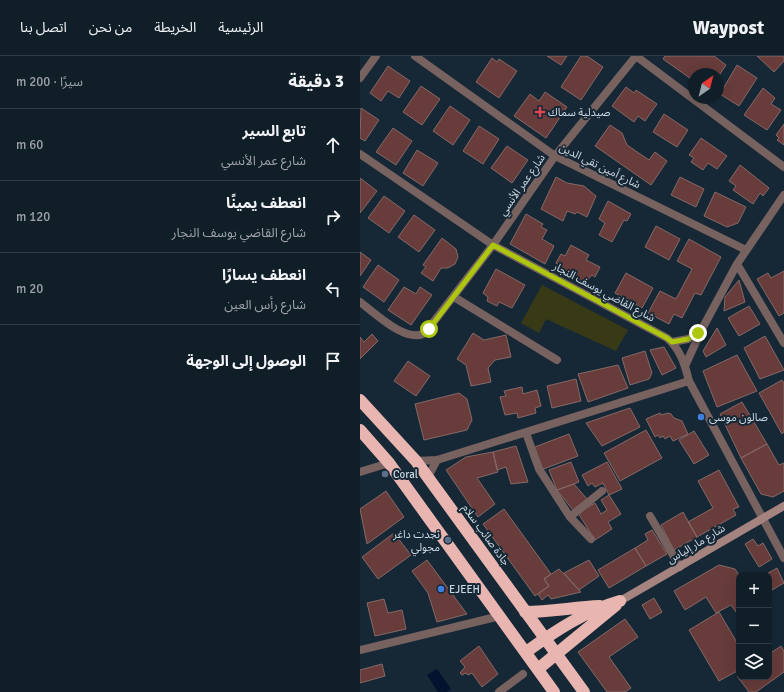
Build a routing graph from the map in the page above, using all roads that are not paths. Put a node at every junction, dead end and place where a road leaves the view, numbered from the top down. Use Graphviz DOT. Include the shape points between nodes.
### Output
graph roads {
  1 [pos="376,56"];
  2 [pos="415,56"];
  3 [pos="636,56"];
  4 [pos="360,78"];
  5 [pos="360,154"];
  6 [pos="554,156"];
  7 [pos="784,167"];
  8 [pos="784,195"];
  9 [pos="493,245"];
  10 [pos="746,250"];
  11 [pos="737,264"];
  12 [pos="454,297"];
  13 [pos="360,302"];
  14 [pos="702,329"];
  15 [pos="672,342"];
  16 [pos="784,343"];
  17 [pos="557,360"];
  18 [pos="685,366"];
  19 [pos="690,382"];
  20 [pos="360,400"];
  21 [pos="360,430"];
  22 [pos="526,433"];
  23 [pos="437,460"];
  24 [pos="416,461"];
  25 [pos="389,463"];
  26 [pos="360,472"];
  27 [pos="428,477"];
  28 [pos="602,491"];
  29 [pos="784,506"];
  30 [pos="650,516"];
  31 [pos="570,517"];
  32 [pos="762,518"];
  33 [pos="591,540"];
  34 [pos="784,558"];
  35 [pos="680,567"];
  36 [pos="620,601"];
  37 [pos="606,605"];
  38 [pos="525,612"];
  39 [pos="500,616"];
  40 [pos="545,638"];
  41 [pos="360,650"];
  42 [pos="526,652"];
  43 [pos="557,654"];
  44 [pos="538,669"];
  45 [pos="523,674"];
  46 [pos="499,692"];
  47 [pos="554,692"];
  48 [pos="584,692"];
  1 -- 4 [label="street"];
  2 -- 6 [label="street, شارع أمين تقي الدين"];
  3 -- 6 [label="street, شارع عمر الأنسي"];
  3 -- 7 [label="street"];
  5 -- 9 [label="street, شارع القاضي يوسف النجار"];
  6 -- 9 [label="street, شارع عمر الأنسي"];
  6 -- 10 [label="street, شارع أمين تقي الدين"];
  8 -- 10 [label="street"];
  9 -- 12 [label="street, شارع عمر الأنسي"];
  9 -- 15 [label="street, شارع القاضي يوسف النجار"];
  10 -- 11 [label="street"];
  11 -- 14 [label="street"];
  11 -- 16 [label="street"];
  12 -- 13 [label="street, شارع عمر الأنسي" via="429,329 418,336 404,334"];
  12 -- 17 [label="street"];
  14 -- 15 [label="street" via="688,339"];
  14 -- 18 [label="street"];
  15 -- 18 [label="street, شارع القاضي يوسف النجار"];
  18 -- 19 [label="street, شارع القاضي يوسف النجار"];
  19 -- 22 [label="street"];
  19 -- 32 [label="street, شارع القاضي يوسف النجار"];
  20 -- 24 [label="highway, جادة صائب سلام"];
  21 -- 25 [label="highway"];
  22 -- 23 [label="street"];
  22 -- 31 [label="street" via="538,469"];
  23 -- 24 [label="street"];
  23 -- 27 [label="street"];
  24 -- 27 [label="highway, جادة صائب سلام"];
  25 -- 26 [label="street"];
  25 -- 39 [label="highway"];
  27 -- 38 [label="highway, جادة صائب سلام"];
  28 -- 31 [label="street"];
  29 -- 32 [label="street, شارع مار إلياس"];
  30 -- 35 [label="street"];
  31 -- 33 [label="street"];
  32 -- 34 [label="street, شارع القاضي يوسف النجار"];
  32 -- 35 [label="street, شارع مار إلياس"];
  35 -- 36 [label="street, شارع مار إلياس"];
  36 -- 37 [label="highway"];
  36 -- 43 [label="highway"];
  37 -- 38 [label="highway"];
  37 -- 40 [label="highway"];
  38 -- 40 [label="highway, جادة صائب سلام"];
  39 -- 41 [label="street"];
  39 -- 42 [label="highway"];
  40 -- 42 [label="highway"];
  40 -- 43 [label="highway, جادة صائب سلام"];
  42 -- 44 [label="highway"];
  43 -- 44 [label="highway"];
  43 -- 48 [label="highway, جادة صائب سلام"];
  44 -- 47 [label="highway"];
  45 -- 46 [label="street"];
}
